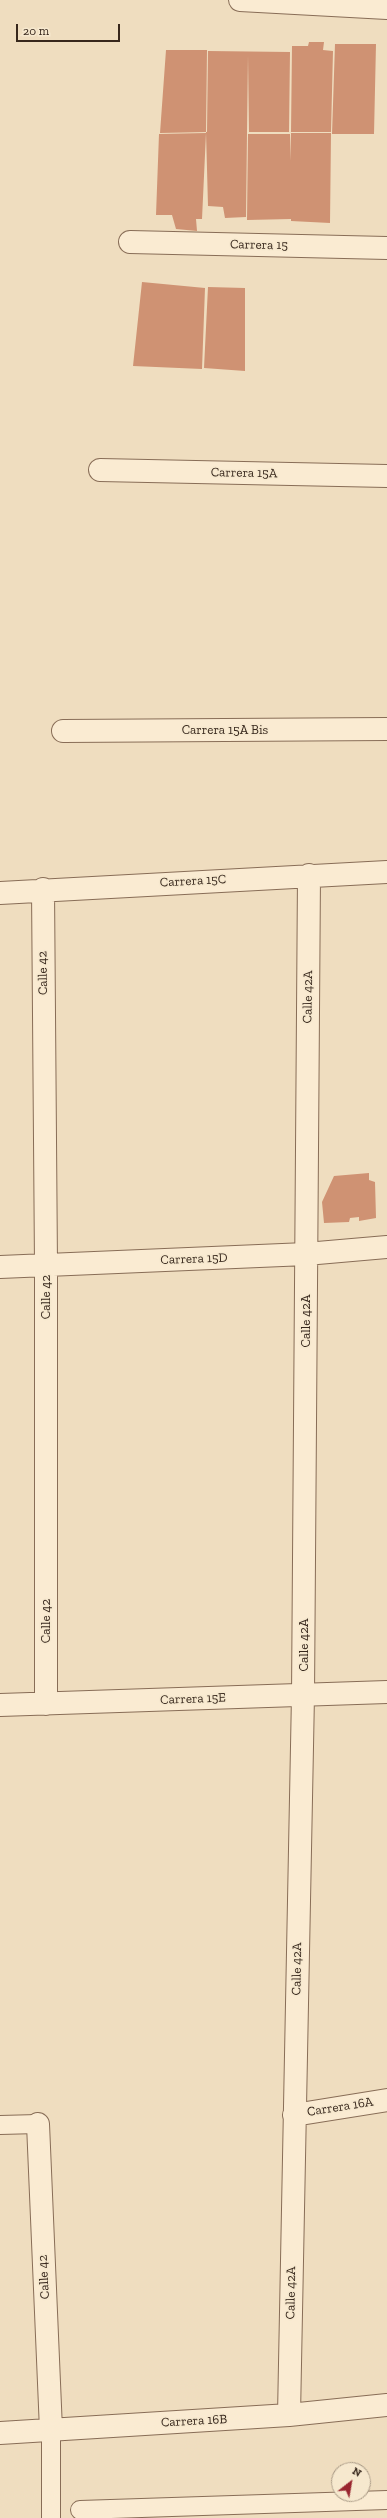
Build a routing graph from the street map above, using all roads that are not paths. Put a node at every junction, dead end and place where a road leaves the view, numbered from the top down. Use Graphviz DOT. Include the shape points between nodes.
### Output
graph roads {
  1 [pos="240,0"];
  2 [pos="387,8"];
  3 [pos="130,242"];
  4 [pos="387,248"];
  5 [pos="100,470"];
  6 [pos="387,476"];
  7 [pos="387,729"];
  8 [pos="63,732"];
  9 [pos="387,872"];
  10 [pos="309,875"];
  11 [pos="43,889"];
  12 [pos="0,893"];
  13 [pos="387,1248"];
  14 [pos="306,1254"];
  15 [pos="46,1265"];
  16 [pos="0,1267"];
  17 [pos="387,1692"];
  18 [pos="303,1695"];
  19 [pos="46,1704"];
  20 [pos="0,1705"];
  21 [pos="387,2100"];
  22 [pos="294,2115"];
  23 [pos="38,2124"];
  24 [pos="0,2126"];
  25 [pos="387,2405"];
  26 [pos="289,2415"];
  27 [pos="52,2430"];
  28 [pos="0,2433"];
  29 [pos="387,2500"];
  30 [pos="80,2510"];
  31 [pos="51,2518"];
  1 -- 2 [label="street"];
  3 -- 4 [label="street, Carrera 15"];
  5 -- 6 [label="street, Carrera 15A"];
  7 -- 8 [label="street, Carrera 15A Bis"];
  9 -- 10 [label="street, Carrera 15C"];
  10 -- 11 [label="street, Carrera 15C"];
  10 -- 14 [label="street, Calle 42A"];
  11 -- 12 [label="street, Carrera 15C"];
  11 -- 15 [label="street, Calle 42"];
  13 -- 14 [label="street, Carrera 15D"];
  14 -- 15 [label="street, Carrera 15D"];
  14 -- 18 [label="street, Calle 42A"];
  15 -- 16 [label="street, Carrera 15D"];
  15 -- 19 [label="street, Calle 42"];
  17 -- 18 [label="street, Carrera 15E"];
  18 -- 19 [label="street, Carrera 15E"];
  18 -- 22 [label="street, Calle 42A"];
  19 -- 20 [label="street, Carrera 15E"];
  21 -- 22 [label="street, Carrera 16A"];
  22 -- 26 [label="street, Calle 42A"];
  23 -- 24 [label="lane"];
  23 -- 27 [label="street, Calle 42"];
  25 -- 26 [label="street, Carrera 16B"];
  26 -- 27 [label="street, Carrera 16B"];
  27 -- 28 [label="street, Carrera 16B"];
  27 -- 31 [label="lane"];
  29 -- 30 [label="lane"];
}
